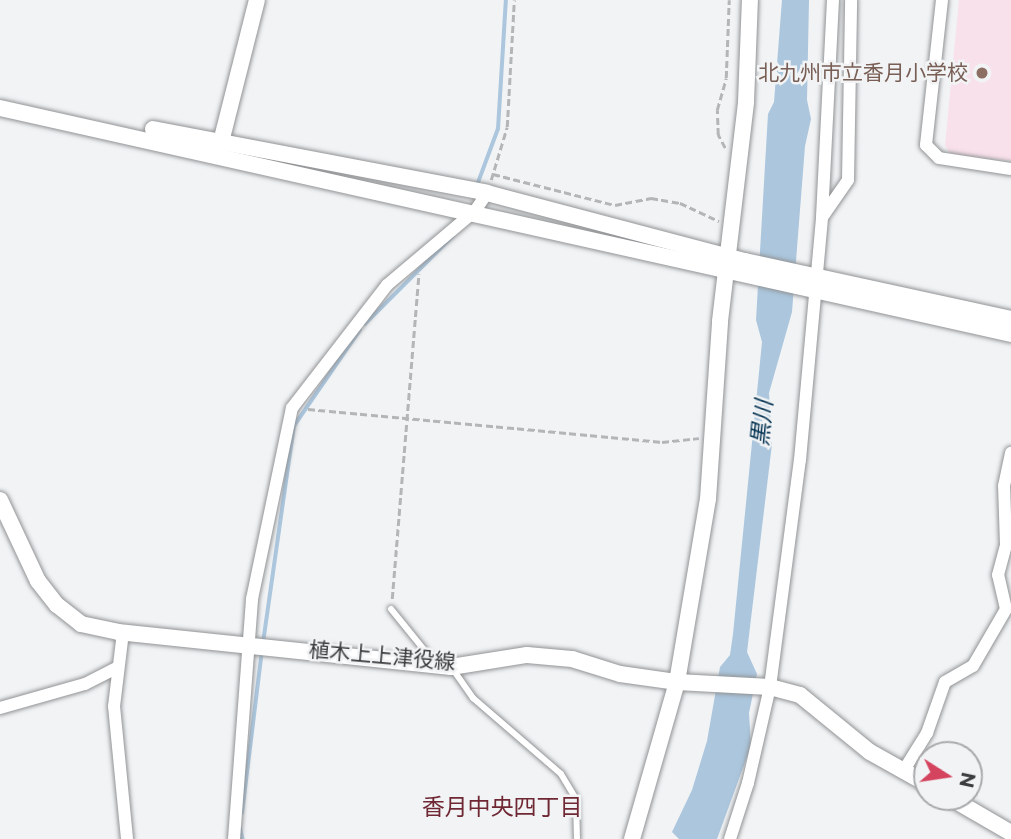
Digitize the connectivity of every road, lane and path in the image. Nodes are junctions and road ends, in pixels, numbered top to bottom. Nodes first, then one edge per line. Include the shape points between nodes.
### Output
1 (257, 0) edge
2 (514, 0) edge
3 (729, 0) edge
4 (750, 0) edge
5 (832, 0) edge
6 (851, 0) edge
7 (942, 0) edge
8 (0, 100) edge
9 (0, 108) edge
10 (221, 142) junction
11 (728, 152) dead end
12 (1011, 169) edge
13 (493, 174) junction
14 (487, 193) junction
15 (475, 211) junction
16 (724, 212) dead end
17 (822, 217) junction
18 (420, 257) junction
19 (728, 263) junction
20 (814, 283) junction
21 (1011, 319) edge
22 (1011, 334) edge
23 (292, 408) junction
24 (407, 416) junction
25 (716, 436) junction
26 (1011, 453) edge
27 (0, 500) edge
28 (391, 610) joint
29 (123, 632) junction
30 (249, 644) junction
31 (444, 666) junction
32 (116, 668) junction
33 (677, 682) junction
34 (765, 687) junction
35 (0, 708) edge
36 (904, 770) junction
37 (913, 775) edge
38 (973, 811) edge
39 (1011, 833) edge
40 (127, 839) edge
41 (234, 839) edge
42 (577, 839) edge
43 (632, 839) edge
44 (732, 839) edge

1 - 10 street
2 - 13 path via 507,127
3 - 11 path via 726,78 717,110 718,135
4 - 19 street via 746,102
5 - 17 street
6 - 17 street via 848,180
7 - 12 street via 926,145 939,158
8 - 10 street
9 - 15 street
10 - 14 street
13 - 14 path
13 - 16 path via 615,205 651,198 680,202 723,224
14 - 15 street
14 - 19 street
15 - 18 street
15 - 19 street
17 - 20 street
18 - 23 street via 387,285
18 - 24 path
19 - 20 street
19 - 25 street
20 - 21 street
20 - 22 street
20 - 34 street via 800,460
23 - 24 path
23 - 30 street via 251,599
24 - 25 path via 662,442
24 - 28 path
25 - 33 street
26 - 36 street via 1004,486 1006,545 998,575 1006,609 973,666 946,682 927,733
27 - 29 street, 植木上上津役線 via 22,553 57,605 81,624
28 - 31 lane
29 - 30 street, 植木上上津役線
29 - 32 street
30 - 31 street, 植木上上津役線
30 - 41 street
31 - 33 street, 植木上上津役線 via 527,655 572,659 620,674
31 - 42 lane via 473,698 561,774 576,799
32 - 35 street via 85,684
32 - 40 street via 117,745
33 - 34 street, 植木上上津役線
33 - 43 street
34 - 36 street, 植木上上津役線 via 800,695 845,734
34 - 44 street
36 - 37 street, 植木上上津役線
38 - 39 street

